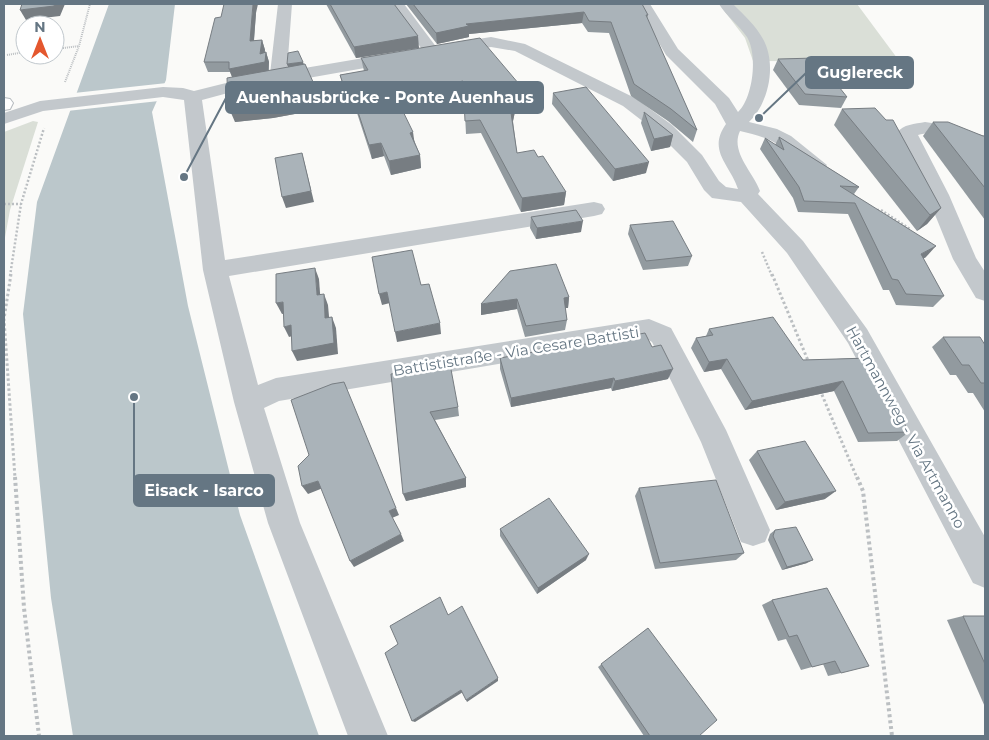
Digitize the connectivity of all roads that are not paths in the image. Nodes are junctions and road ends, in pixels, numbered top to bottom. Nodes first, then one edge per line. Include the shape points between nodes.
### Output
1 (285, 4) edge
2 (397, 4) edge
3 (643, 4) edge
4 (726, 4) edge
5 (432, 52) junction
6 (278, 79) junction
7 (192, 98) junction
8 (4, 99) edge
9 (43, 114) junction
10 (4, 119) edge
11 (735, 124) junction
12 (985, 143) edge
13 (817, 164) edge
14 (746, 194) junction
15 (594, 209) dead end
16 (215, 270) junction
17 (985, 292) edge
18 (248, 402) junction
19 (753, 530) dead end
20 (985, 571) edge
21 (368, 736) edge

1 - 6 street
2 - 5 street
3 - 11 street via 672,52 723,102
4 - 11 street via 757,42 761,64 761,80 752,109
5 - 6 street
5 - 14 street via 491,42 519,47 629,102 665,129 689,153 720,193
6 - 7 street via 238,85
7 - 9 street via 183,93 164,92 60,104
7 - 16 street
8 - 9 street
9 - 10 street
11 - 13 street via 770,133
11 - 14 street via 727,142 729,152 747,183 749,190
12 - 17 street via 933,128 915,128 906,133 938,195 965,259
14 - 20 street, Hartmannweg - Via Artmanno via 795,247 858,336
15 - 16 street
16 - 18 street
18 - 19 street, Battististraße - Via Cesare Battisti via 276,390 649,329 662,335 715,439
18 - 21 street via 284,523

